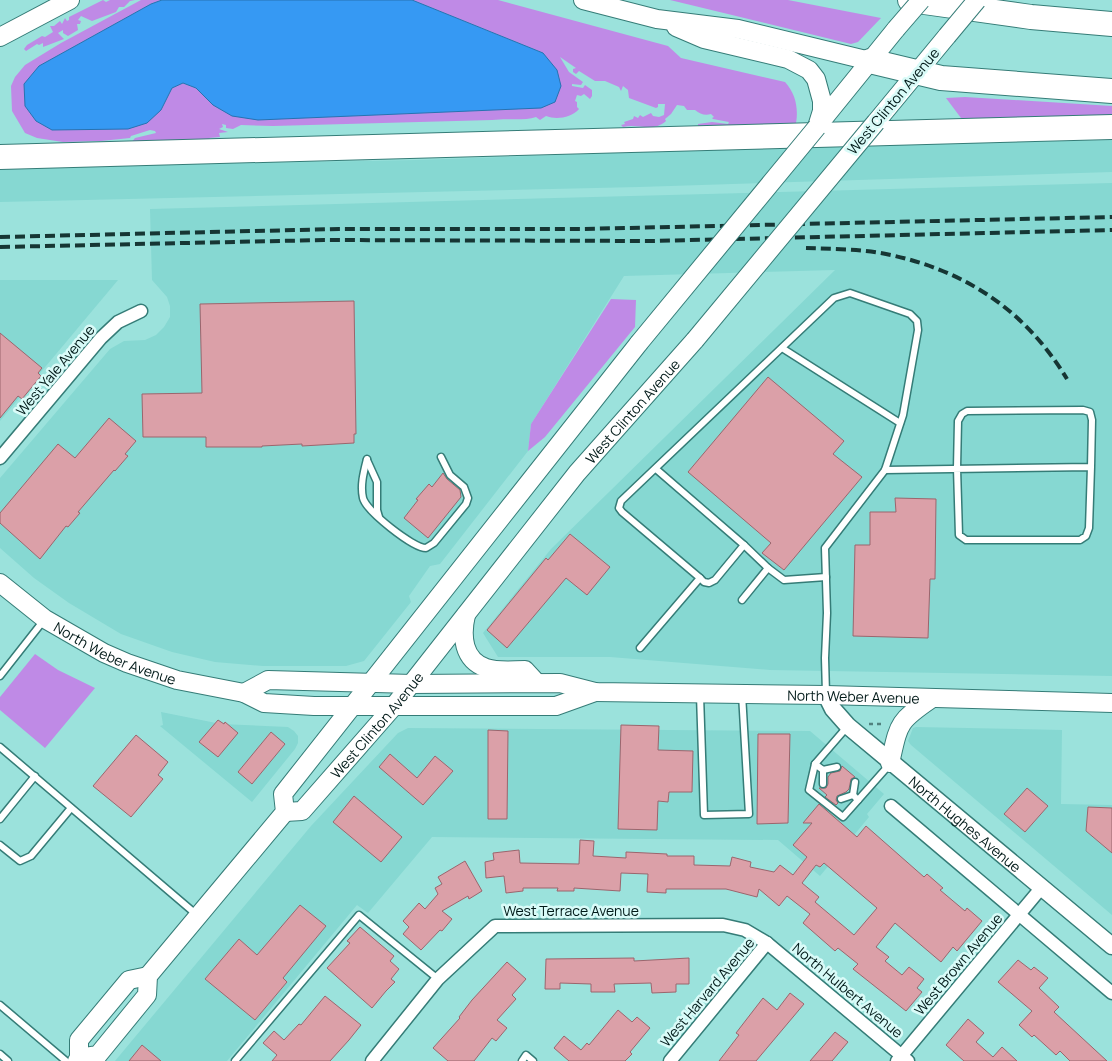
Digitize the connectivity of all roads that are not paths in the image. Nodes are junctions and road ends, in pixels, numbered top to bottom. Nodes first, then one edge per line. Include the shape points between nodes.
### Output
1 (70, 0) edge
2 (583, 0) edge
3 (910, 0) edge
4 (921, 0) edge
5 (977, 0) edge
6 (657, 19) junction
7 (1112, 24) edge
8 (0, 37) edge
9 (870, 61) junction
10 (916, 72) junction
11 (1112, 90) edge
12 (817, 127) junction
13 (1112, 127) edge
14 (0, 157) edge
15 (141, 312) dead end
16 (782, 348) junction
17 (900, 423) junction
18 (441, 457) dead end
19 (0, 458) edge
20 (1091, 467) junction
21 (957, 468) junction
22 (656, 469) junction
23 (885, 470) junction
24 (381, 519) junction
25 (744, 546) junction
26 (768, 568) junction
27 (826, 577) junction
28 (700, 578) junction
29 (0, 583) edge
30 (742, 600) dead end
31 (466, 614) junction
32 (45, 619) junction
33 (640, 648) dead end
34 (0, 676) edge
35 (371, 683) junction
36 (537, 683) junction
37 (412, 684) junction
38 (595, 692) junction
39 (244, 693) junction
40 (700, 694) junction
41 (742, 694) junction
42 (826, 695) junction
43 (930, 699) junction
44 (1112, 703) edge
45 (353, 706) junction
46 (394, 706) junction
47 (848, 726) junction
48 (0, 747) edge
49 (890, 762) junction
50 (815, 764) junction
51 (837, 767) dead end
52 (823, 770) junction
53 (35, 776) junction
54 (830, 776) dead end
55 (855, 782) dead end
56 (823, 784) dead end
57 (853, 795) junction
58 (841, 799) dead end
59 (891, 806) dead end
60 (71, 808) junction
61 (285, 812) junction
62 (0, 819) edge
63 (0, 845) edge
64 (1042, 887) junction
65 (1019, 915) junction
66 (198, 916) junction
67 (768, 943) junction
68 (1112, 946) edge
69 (148, 976) junction
70 (438, 979) junction
71 (1112, 993) edge
72 (0, 1005) edge
73 (0, 1054) edge
74 (903, 1059) edge
75 (74, 1060) edge
76 (8, 1061) edge
77 (236, 1061) edge
78 (372, 1061) edge
79 (522, 1061) edge
80 (533, 1061) edge
81 (670, 1061) edge

1 - 8 main road
2 - 6 main road
3 - 7 highway
4 - 9 main road, West Clinton Avenue, bridge
5 - 10 main road, West Clinton Avenue, bridge
6 - 9 main road via 738,29
6 - 12 main road via 704,39 799,63 816,79 820,92 822,111
9 - 10 highway
9 - 12 main road, West Clinton Avenue
10 - 11 highway via 941,78
10 - 31 main road, West Clinton Avenue, bridge via 695,340 577,473
12 - 35 main road, West Clinton Avenue, bridge via 638,343
13 - 14 highway
15 - 19 street, West Yale Avenue via 118,322 101,338
16 - 17 lane
16 - 17 lane via 842,294 850,293 910,314 917,320 918,330
16 - 22 lane
17 - 23 lane
18 - 24 lane via 450,474 464,487 468,498 434,543 426,548 415,546
20 - 21 lane
20 - 21 lane via 1090,412 986,410 967,411 958,421
20 - 21 lane via 1089,528 1080,540 963,539 959,535
21 - 23 lane
22 - 25 lane
22 - 28 lane via 619,508
23 - 27 lane via 825,548
24 - 24 lane via 367,507 363,497 367,459 377,482 377,510
25 - 26 lane
25 - 28 lane via 715,580 709,583
26 - 27 lane via 784,580
26 - 30 lane
27 - 42 lane
28 - 33 lane
29 - 32 main road, North Weber Avenue
31 - 36 main road via 463,635 469,655 477,663 486,668 525,670
31 - 37 main road, West Clinton Avenue
32 - 34 lane
32 - 39 main road, North Weber Avenue via 71,636 134,666 176,680
35 - 37 main road, North Weber Avenue
35 - 39 main road, North Weber Avenue via 268,680
35 - 45 main road, West Clinton Avenue
36 - 37 main road, North Weber Avenue
36 - 38 main road, North Weber Avenue via 560,683
37 - 46 main road, West Clinton Avenue
38 - 40 main road, North Weber Avenue
38 - 46 main road, North Weber Avenue via 556,706
39 - 45 main road, North Weber Avenue via 264,703
40 - 41 main road, North Weber Avenue
40 - 41 lane via 704,815 749,814
41 - 42 main road, North Weber Avenue
42 - 43 main road, North Weber Avenue
42 - 47 street, North Hughes Avenue
43 - 44 main road, North Weber Avenue
43 - 49 main road via 904,719
45 - 46 main road, North Weber Avenue
45 - 61 main road, West Clinton Avenue via 283,794
46 - 61 main road, West Clinton Avenue via 302,811
47 - 49 street, North Hughes Avenue
47 - 50 lane
48 - 53 lane
49 - 57 lane
49 - 64 street, North Hughes Avenue
50 - 52 lane
50 - 57 lane via 809,790 843,817
51 - 52 lane
52 - 54 lane
52 - 56 lane
53 - 60 lane
53 - 62 lane
55 - 57 lane
57 - 58 lane
59 - 65 street
60 - 63 lane via 32,856 20,861
60 - 66 lane
61 - 66 main road
64 - 65 street, West Brown Avenue
64 - 68 street, North Hughes Avenue
65 - 71 street
65 - 74 street, West Brown Avenue
66 - 69 main road
67 - 70 street, West Terrace Avenue via 745,930 722,925 495,926
67 - 74 street, North Hulbert Avenue
67 - 81 street, West Harvard Avenue
69 - 75 main road via 128,980 79,1040
69 - 75 main road via 147,995 98,1055
70 - 77 lane via 359,915
70 - 78 street, West Terrace Avenue
72 - 75 lane
73 - 76 lane
79 - 80 lane via 526,1055

